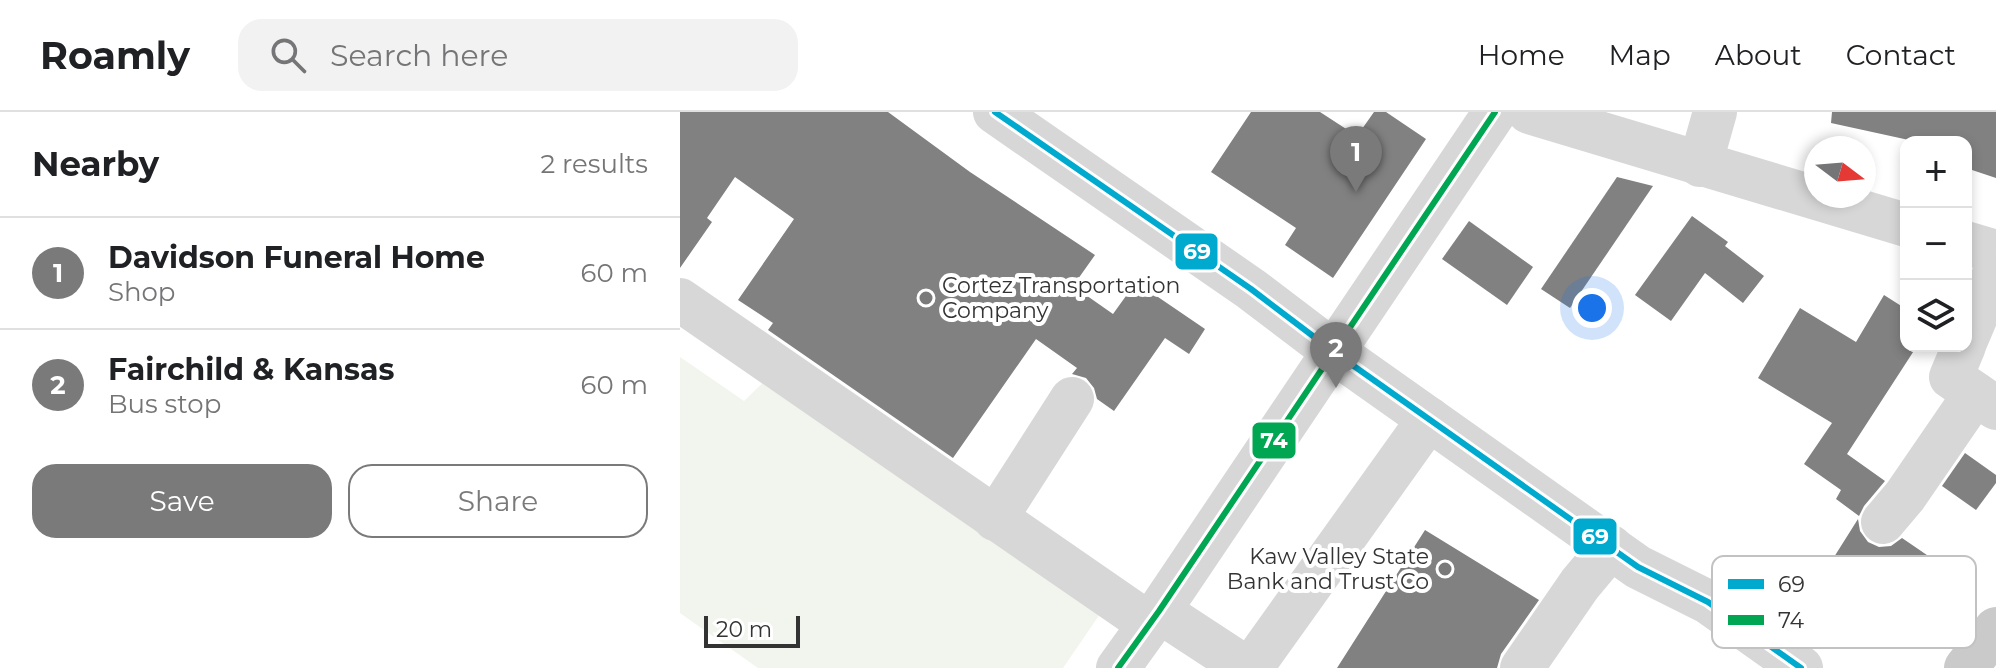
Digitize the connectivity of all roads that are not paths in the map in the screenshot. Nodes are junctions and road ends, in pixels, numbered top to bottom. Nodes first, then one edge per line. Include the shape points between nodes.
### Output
1 (995, 112) edge
2 (1495, 112) edge
3 (1529, 112) edge
4 (1715, 112) edge
5 (1700, 165) junction
6 (1900, 223) edge
7 (1972, 245) edge
8 (1996, 252) edge
9 (1996, 270) edge
10 (680, 300) edge
11 (1972, 326) edge
12 (1334, 352) junction
13 (1961, 352) edge
14 (1072, 399) dead end
15 (1986, 401) edge
16 (1429, 419) junction
17 (995, 519) junction
18 (1883, 522) dead end
19 (1611, 547) junction
20 (1712, 605) edge
21 (1154, 617) junction
22 (1996, 629) edge
23 (1773, 648) edge
24 (1118, 668) edge
25 (1248, 668) edge
26 (1522, 668) edge
27 (1801, 668) edge
28 (1966, 668) edge

1 - 12 street
2 - 12 street
3 - 5 street
4 - 5 street
5 - 6 street
7 - 8 street
9 - 11 street
10 - 17 street
12 - 16 street
12 - 21 street
13 - 15 street via 1951,377
14 - 17 street
15 - 18 street
16 - 19 street
16 - 25 street
17 - 21 street
19 - 20 street
19 - 26 street
21 - 24 street
21 - 25 street
22 - 28 main road
23 - 27 street

